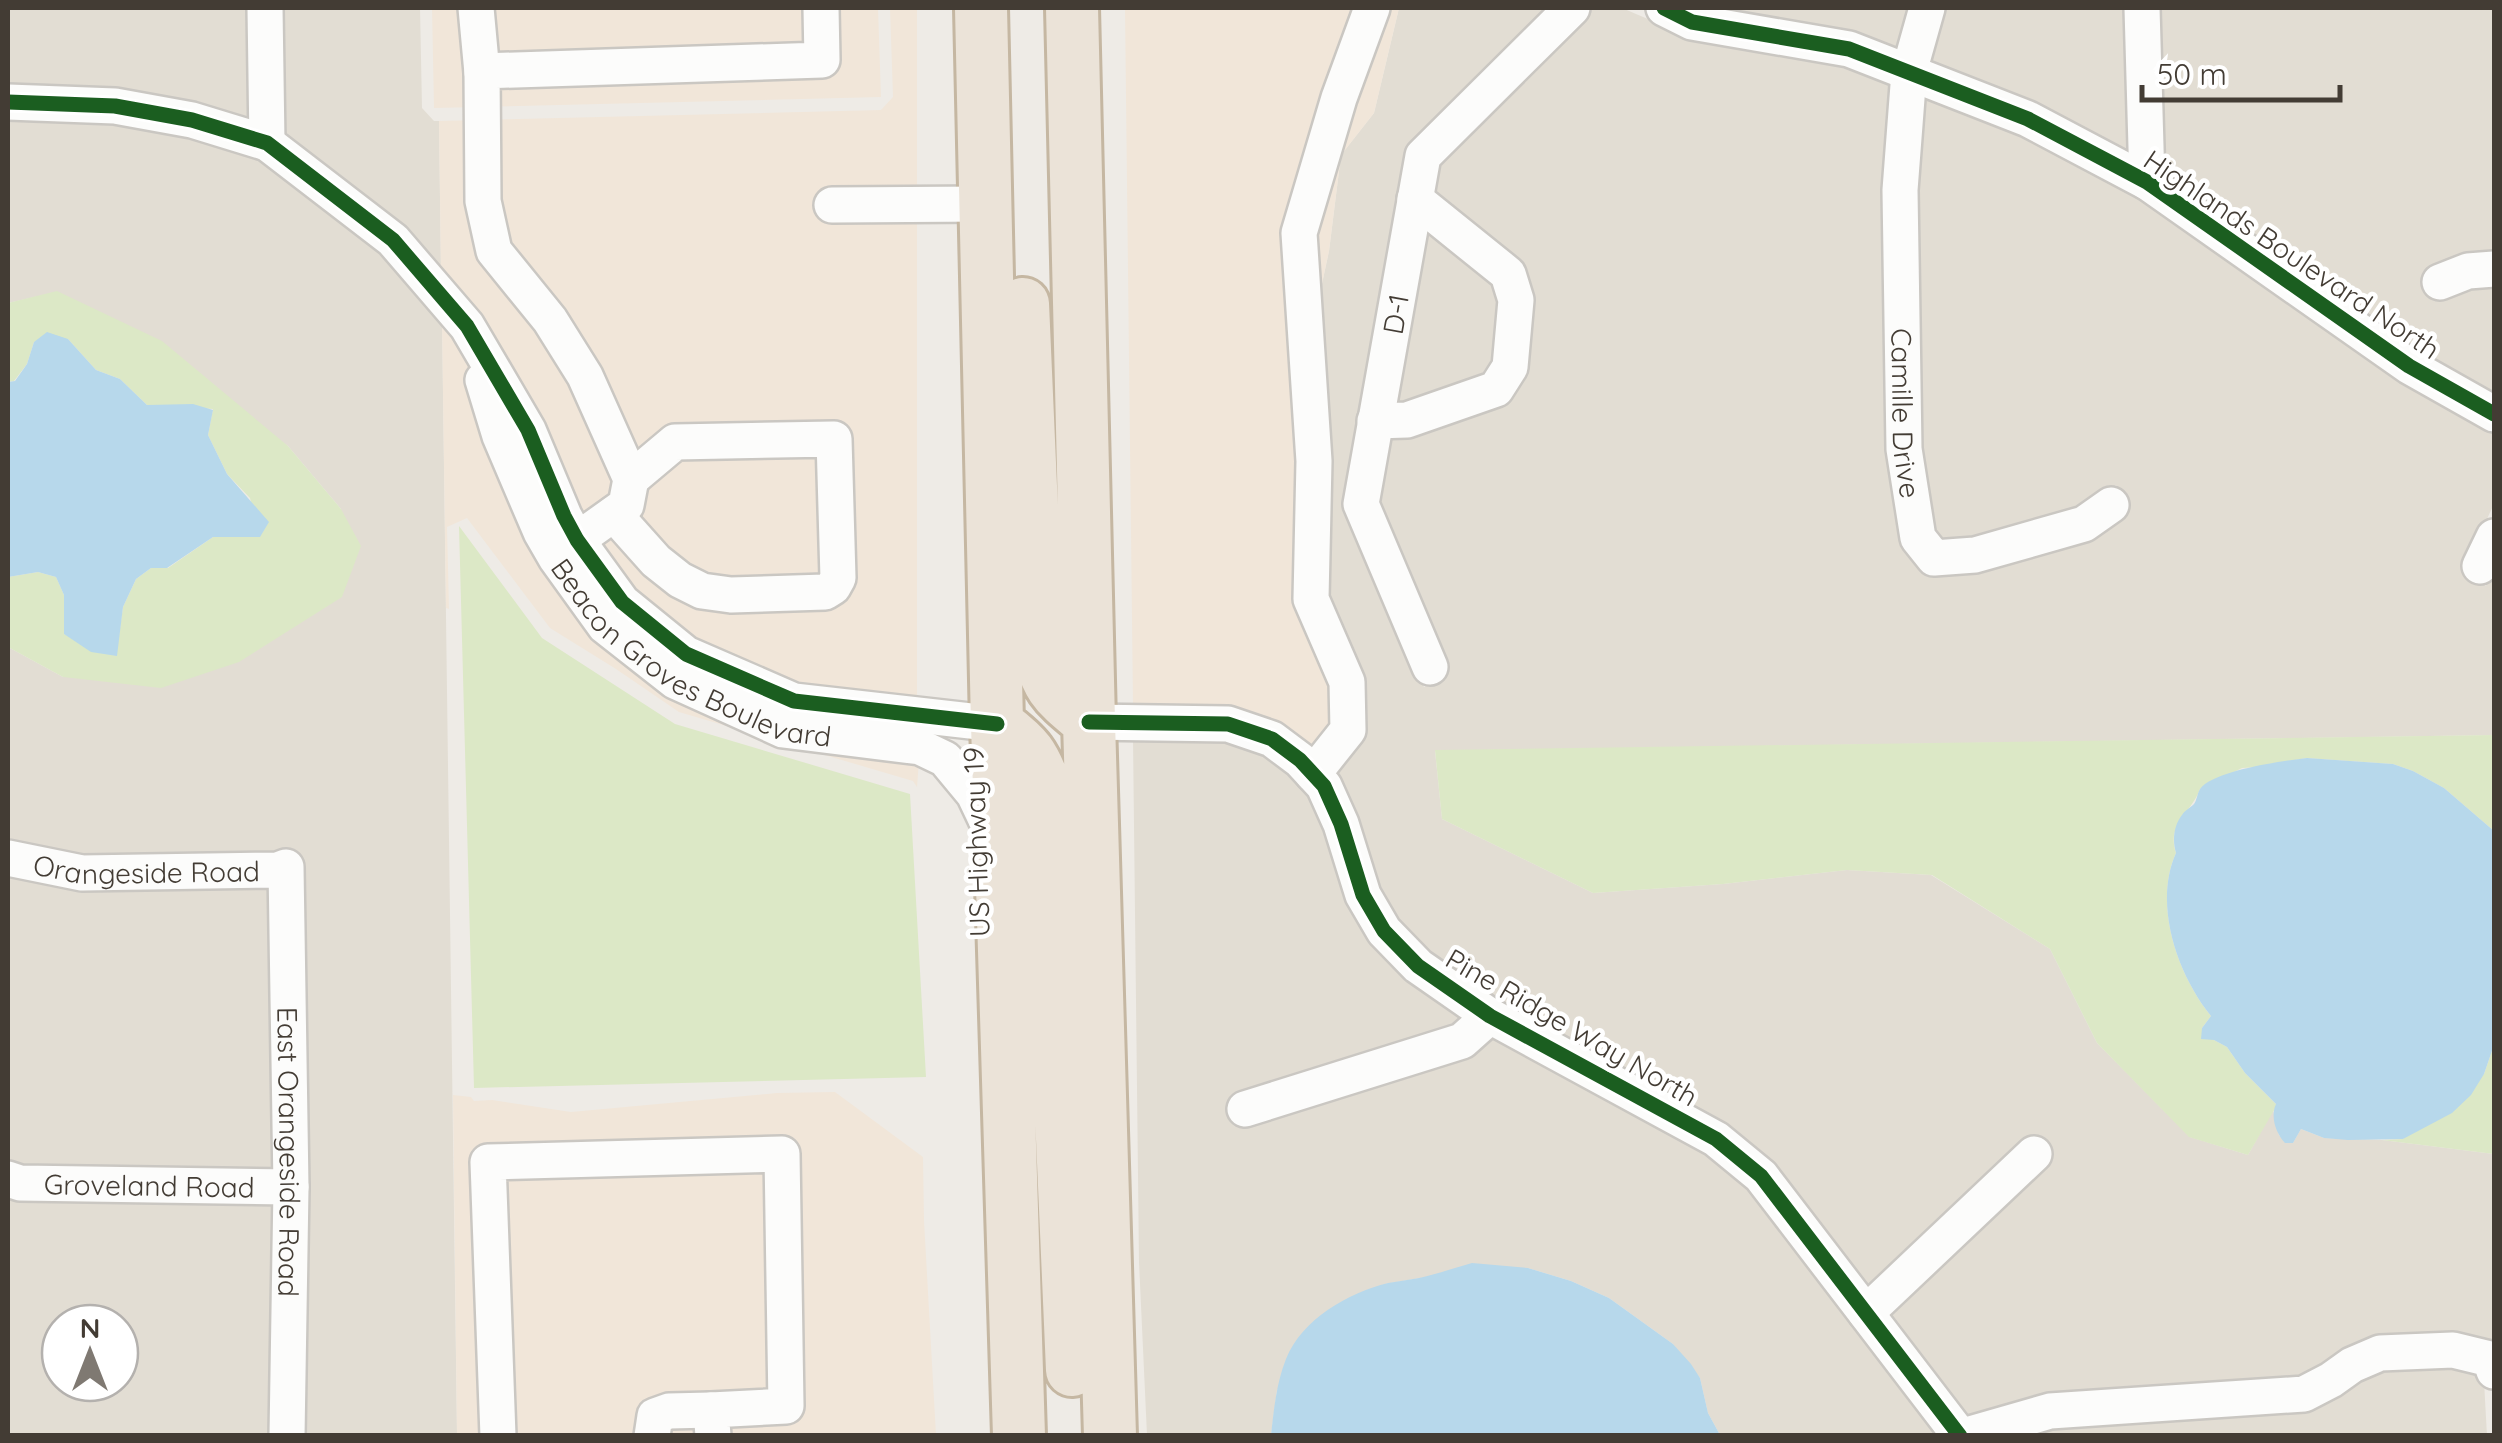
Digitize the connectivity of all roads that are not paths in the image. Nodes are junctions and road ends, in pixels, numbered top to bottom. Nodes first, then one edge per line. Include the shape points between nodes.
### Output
1 (266, 8) edge
2 (476, 8) edge
3 (821, 8) edge
4 (1036, 8) edge
5 (1072, 8) edge
6 (1372, 8) edge
7 (1572, 8) edge
8 (1927, 8) edge
9 (2142, 8) edge
10 (1683, 12) edge
11 (981, 15) edge
12 (1910, 72) junction
13 (482, 73) junction
14 (8, 102) edge
15 (267, 143) junction
16 (2147, 182) junction
17 (1415, 199) junction
18 (984, 204) junction
19 (832, 205) dead end
20 (2494, 269) edge
21 (2440, 282) dead end
22 (467, 326) junction
23 (1080, 380) junction
24 (2494, 414) edge
25 (1376, 421) junction
26 (631, 479) junction
27 (2112, 505) dead end
28 (614, 514) junction
29 (577, 540) junction
30 (1430, 668) dead end
31 (1089, 722) junction
32 (997, 724) junction
33 (1313, 774) junction
34 (8, 858) edge
35 (286, 867) joint
36 (1002, 877) junction
37 (1490, 1016) junction
38 (1244, 1109) dead end
39 (2034, 1154) dead end
40 (8, 1179) edge
41 (291, 1187) junction
42 (1866, 1312) junction
43 (2492, 1365) edge
44 (712, 1423) edge
45 (287, 1436) edge
46 (498, 1436) edge
47 (652, 1436) edge
48 (1019, 1436) edge
49 (1084, 1436) edge
50 (1110, 1436) edge
51 (1961, 1436) edge

1 - 15 street
2 - 13 street
3 - 13 street via 822,60
4 - 23 highway via 1043,224
5 - 23 highway
6 - 33 street via 1298,233 1314,461 1311,599 1346,682 1348,730
7 - 17 street, D-1 via 1422,156
8 - 12 street
9 - 16 street
10 - 12 street, Highlands Boulevard North via 1849,49
11 - 18 highway, US Highway 19
11 - 31 highway via 1020,166 1038,646 1051,686
12 - 16 street, Highlands Boulevard North via 2028,120
12 - 27 street, Camille Drive via 1900,190 1903,409 1918,538 1934,558 1975,554 2084,524
13 - 26 street via 484,201 494,251 585,376
14 - 15 street, Beacon Groves Boulevard via 115,106
15 - 22 street, Beacon Groves Boulevard via 393,240
16 - 24 street, Highlands Boulevard North via 2408,366
17 - 25 street, D-1
17 - 25 street via 1508,274 1516,300 1510,367 1496,390 1407,420
18 - 19 street
18 - 32 highway, US Highway 19
20 - 21 street
22 - 29 street, Beacon Groves Boulevard via 528,430
22 - 36 street, Beacon Groves Boulevard via 500,436 541,532 605,626 675,681 783,730 920,747 945,759 974,794
23 - 31 highway
25 - 30 street, D-1 via 1361,504
26 - 28 street via 626,505
26 - 28 street via 676,442 834,439 834,587 702,591 656,561
28 - 29 street
29 - 32 street, Beacon Groves Boulevard via 622,602 686,654 794,701
31 - 33 street, Pine Ridge Way North via 1228,724 1272,739
31 - 50 highway
32 - 36 highway, US Highway 19
32 - 49 highway via 1036,760 1047,791 1074,1400
33 - 37 street, Pine Ridge Way North via 1324,786 1363,895 1384,931 1418,966
34 - 35 street, Orangeside Road via 82,874
35 - 41 street, East Orangeside Road
36 - 48 highway, US Highway 19
37 - 38 street via 1462,1041
37 - 42 street, Pine Ridge Way North via 1716,1139 1761,1176
39 - 42 street
40 - 41 street, Groveland Road
41 - 45 street, East Orangeside Road
42 - 51 street, Pine Ridge Way North
43 - 51 street, Pine Ridge Way North via 2453,1350 2380,1352 2304,1394 2050,1411
44 - 46 street via 786,1406 782,1154 488,1162
44 - 47 street via 669,1410 656,1416

